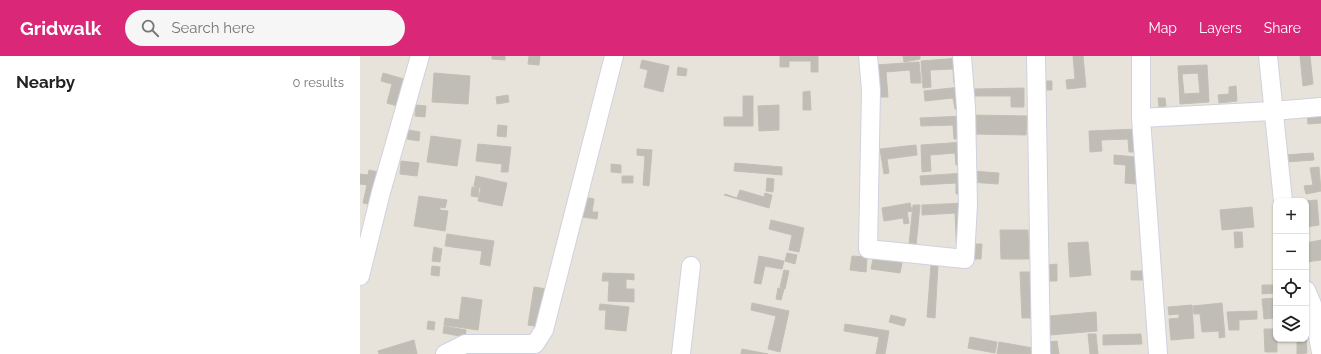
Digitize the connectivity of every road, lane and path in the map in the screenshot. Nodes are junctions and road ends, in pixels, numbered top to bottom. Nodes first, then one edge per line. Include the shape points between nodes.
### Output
1 (420, 56) edge
2 (614, 56) edge
3 (868, 56) edge
4 (962, 56) edge
5 (1036, 56) edge
6 (1141, 56) edge
7 (1268, 56) edge
8 (1321, 108) edge
9 (1274, 111) junction
10 (1141, 118) junction
11 (1283, 198) edge
12 (691, 266) dead end
13 (360, 276) edge
14 (1309, 297) edge
15 (1321, 352) edge
16 (445, 354) edge
17 (681, 354) edge
18 (1041, 354) edge
19 (1158, 354) edge

1 - 13 street
2 - 16 street via 544,330 535,344 465,344
3 - 4 street via 871,90 868,249 966,259 968,204
5 - 18 street
6 - 10 street
7 - 9 street
8 - 9 street
9 - 10 street
9 - 11 street
10 - 19 street
12 - 17 street
14 - 15 street

